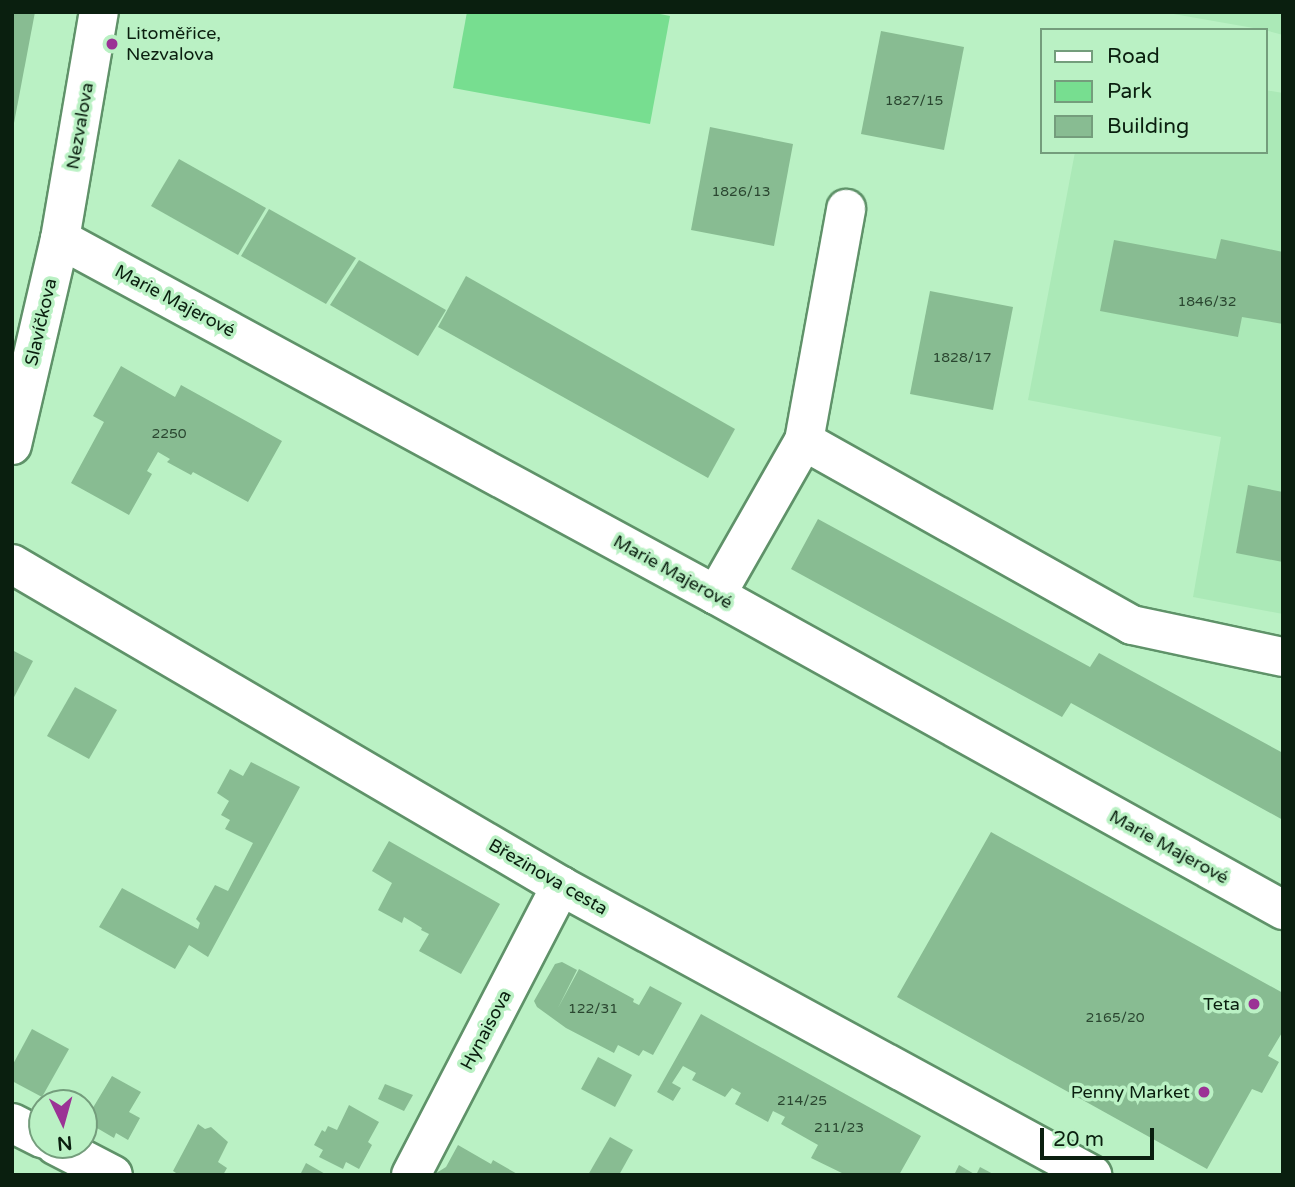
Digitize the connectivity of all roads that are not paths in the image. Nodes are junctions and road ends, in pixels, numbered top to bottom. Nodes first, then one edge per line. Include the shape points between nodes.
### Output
1 (99, 12) edge
2 (846, 209) dead end
3 (60, 239) junction
4 (29, 300) edge
5 (804, 442) junction
6 (12, 445) edge
7 (12, 564) edge
8 (716, 595) junction
9 (1283, 657) edge
10 (561, 886) junction
11 (1283, 911) edge
12 (12, 1123) edge
13 (28, 1131) edge
14 (82, 1159) edge
15 (113, 1175) edge
16 (411, 1175) edge
17 (1092, 1175) edge

1 - 3 street, Nezvalova
2 - 5 street
3 - 4 street, Slavíčkova
3 - 8 street, Marie Majerové
4 - 6 street, Slavíčkova
5 - 8 street
5 - 9 street via 1132,625
7 - 10 street, Březinova cesta
8 - 11 street, Marie Majerové
10 - 16 street, Hynaisova
10 - 17 street, Březinova cesta
12 - 13 street
14 - 15 street

